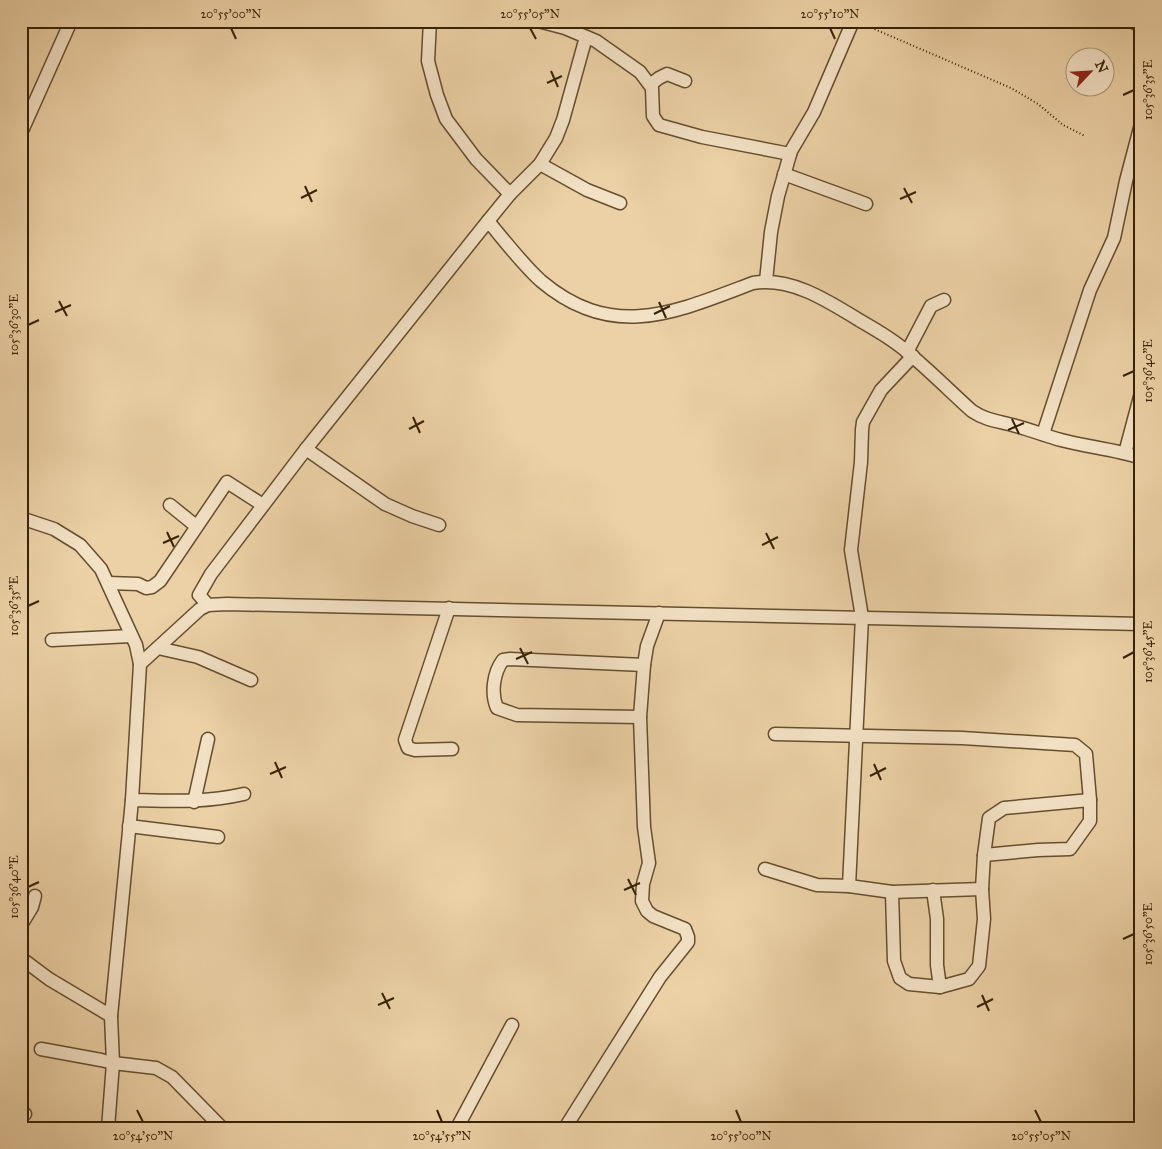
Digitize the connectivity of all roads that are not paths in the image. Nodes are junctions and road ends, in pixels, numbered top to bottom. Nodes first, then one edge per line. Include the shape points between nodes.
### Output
1 (71, 21) edge
2 (430, 21) edge
3 (538, 21) edge
4 (1131, 21) edge
5 (859, 23) edge
6 (1141, 26) edge
7 (586, 37) junction
8 (685, 81) dead end
9 (651, 84) junction
10 (1141, 124) edge
11 (21, 133) edge
12 (790, 154) junction
13 (540, 164) junction
14 (784, 174) junction
15 (510, 194) junction
16 (620, 203) dead end
17 (866, 204) dead end
18 (488, 221) junction
19 (766, 281) junction
20 (944, 300) dead end
21 (910, 354) junction
22 (1141, 393) edge
23 (1043, 434) junction
24 (306, 449) junction
25 (1125, 453) junction
26 (1141, 458) edge
27 (170, 505) dead end
28 (263, 505) junction
29 (21, 518) edge
30 (440, 525) dead end
31 (196, 526) junction
32 (108, 583) junction
33 (208, 605) junction
34 (449, 608) junction
35 (659, 613) junction
36 (862, 617) junction
37 (1141, 624) edge
38 (131, 636) junction
39 (52, 640) dead end
40 (158, 648) junction
41 (140, 664) junction
42 (644, 664) junction
43 (252, 680) dead end
44 (640, 717) junction
45 (775, 734) dead end
46 (857, 736) junction
47 (208, 739) dead end
48 (452, 749) dead end
49 (244, 794) dead end
50 (132, 800) junction
51 (1090, 800) junction
52 (194, 802) junction
53 (129, 826) junction
54 (218, 837) dead end
55 (984, 855) junction
56 (764, 869) dead end
57 (849, 886) junction
58 (932, 890) junction
59 (982, 890) junction
60 (892, 892) junction
61 (35, 896) dead end
62 (21, 925) edge
63 (21, 958) edge
64 (940, 987) junction
65 (111, 1016) junction
66 (512, 1025) dead end
67 (41, 1049) dead end
68 (113, 1063) junction
69 (108, 1128) edge
70 (222, 1128) edge
71 (457, 1128) edge
72 (565, 1128) edge

1 - 11 street
2 - 15 street via 428,61 446,119 476,159
3 - 7 street
4 - 6 street
5 - 12 street
7 - 9 street via 640,72
7 - 13 street via 563,120
8 - 9 street via 668,74
9 - 12 street via 653,116 660,125 702,137
10 - 23 street via 1114,238 1090,290
12 - 14 street
13 - 15 street
13 - 16 street via 587,190
14 - 17 street
14 - 19 street via 771,232
15 - 18 street
18 - 19 street via 540,279 558,294 574,304 616,316 637,317 676,311
18 - 24 street
19 - 21 street via 800,289 829,301
20 - 21 street via 931,306
21 - 23 street via 983,418
21 - 36 street via 881,390 863,422 851,550
22 - 25 street
23 - 25 street
24 - 28 street
24 - 30 street via 385,504
25 - 26 street
27 - 31 street
28 - 31 street via 227,482
28 - 33 street via 203,586 200,595
29 - 32 street via 54,529 80,545 102,569
31 - 32 street via 160,581 152,587
32 - 38 street
33 - 34 street
33 - 40 street
34 - 35 street
34 - 48 street via 405,740 408,748 415,750
35 - 36 street
35 - 42 street
36 - 37 street
36 - 46 street
38 - 39 street
38 - 41 street
40 - 41 street
40 - 43 street via 198,657
41 - 50 street
42 - 44 street
42 - 44 street via 503,660 496,673 494,694 497,708 516,715
44 - 72 street via 644,827 649,863 642,901 653,916 685,929 688,942 660,977
45 - 46 street
46 - 51 street via 1075,744 1086,754
46 - 57 street
47 - 52 street
49 - 52 street
50 - 52 street
50 - 53 street
51 - 55 street via 1090,821 1070,849
51 - 55 street via 1004,808 989,818
53 - 54 street
53 - 65 street
55 - 59 street
56 - 57 street via 817,885
57 - 60 street
58 - 59 street
58 - 60 street
58 - 64 street via 937,919
59 - 64 street via 984,919 979,966 969,979
60 - 64 street via 894,961 900,978 909,984
61 - 62 street
63 - 65 street
65 - 68 street
66 - 71 street
67 - 68 street
68 - 69 street
68 - 70 street via 156,1068 172,1077

